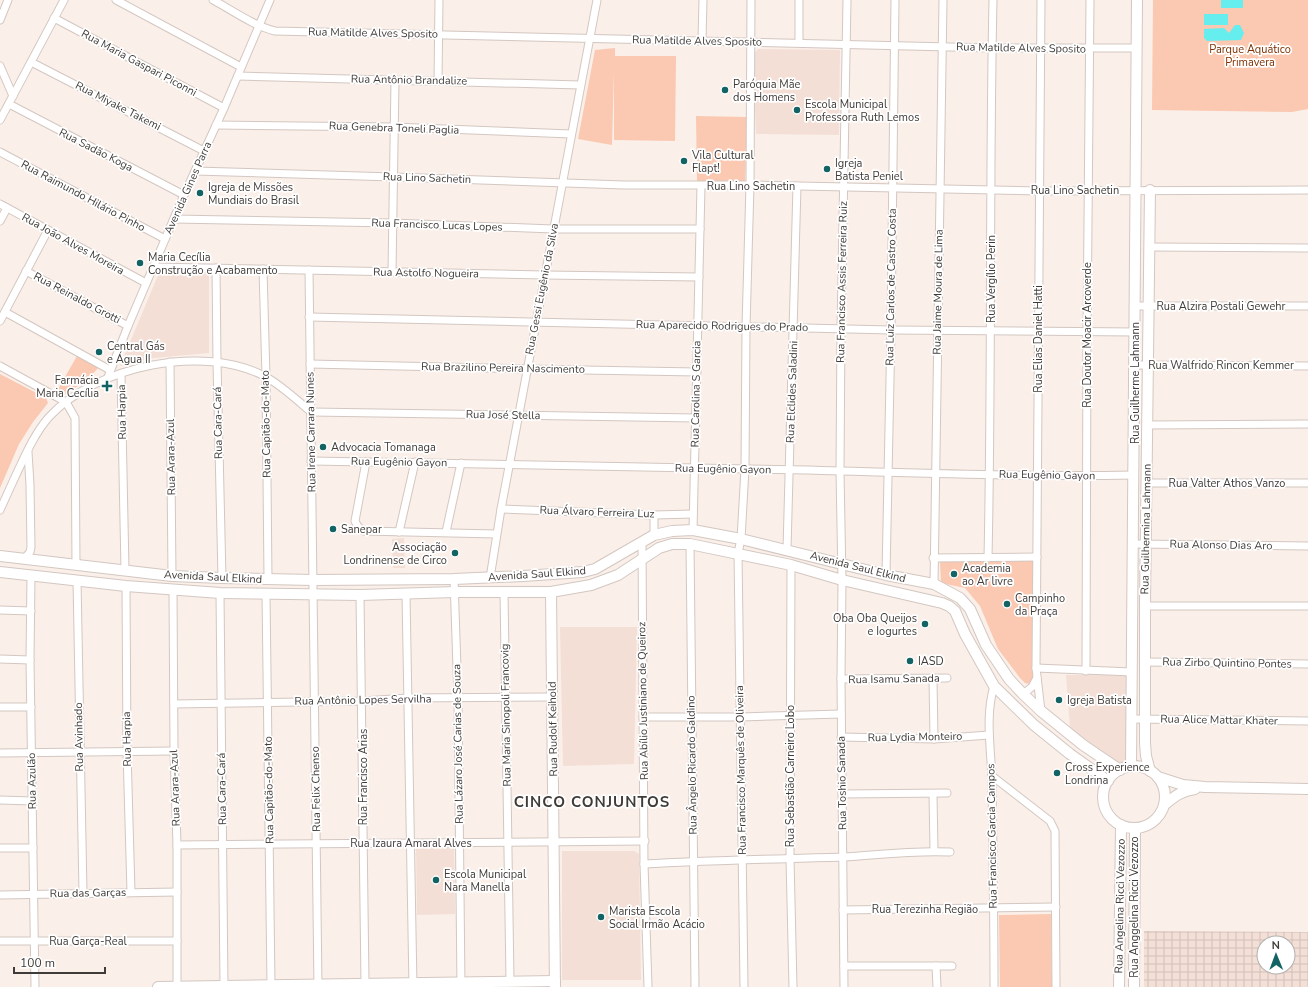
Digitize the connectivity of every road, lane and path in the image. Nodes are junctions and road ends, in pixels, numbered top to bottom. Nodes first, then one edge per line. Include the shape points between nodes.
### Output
1 (8, 0) edge
2 (64, 0) edge
3 (116, 0) edge
4 (213, 0) edge
5 (270, 0) edge
6 (439, 0) edge
7 (597, 0) edge
8 (703, 0) edge
9 (751, 0) edge
10 (799, 0) edge
11 (847, 0) edge
12 (895, 0) edge
13 (943, 0) edge
14 (993, 0) edge
15 (1041, 0) edge
16 (1090, 0) edge
17 (1138, 0) edge
18 (54, 18) junction
19 (0, 20) edge
20 (259, 25) junction
21 (438, 34) junction
22 (589, 38) junction
23 (702, 40) junction
24 (751, 42) junction
25 (798, 43) junction
26 (846, 44) junction
27 (895, 45) junction
28 (942, 47) junction
29 (992, 48) junction
30 (1041, 48) junction
31 (1137, 48) junction
32 (1090, 49) junction
33 (31, 62) junction
34 (0, 66) edge
35 (241, 67) junction
36 (238, 76) junction
37 (394, 80) junction
38 (438, 81) junction
39 (580, 85) junction
40 (13, 96) junction
41 (9, 104) junction
42 (224, 108) junction
43 (0, 120) edge
44 (216, 125) junction
45 (394, 128) junction
46 (571, 134) junction
47 (204, 151) junction
48 (0, 152) edge
49 (195, 171) junction
50 (393, 177) junction
51 (563, 182) junction
52 (750, 185) junction
53 (701, 186) junction
54 (797, 186) junction
55 (844, 187) junction
56 (892, 188) junction
57 (939, 189) junction
58 (990, 190) junction
59 (1088, 190) junction
60 (1135, 190) junction
61 (1150, 190) junction
62 (1308, 190) edge
63 (1039, 191) junction
64 (184, 195) junction
65 (0, 204) edge
66 (7, 208) junction
67 (174, 219) junction
68 (0, 221) edge
69 (392, 223) junction
70 (553, 229) junction
71 (700, 229) junction
72 (48, 230) junction
73 (165, 239) junction
74 (1150, 248) junction
75 (1308, 248) edge
76 (153, 267) junction
77 (216, 268) junction
78 (263, 269) junction
79 (309, 270) junction
80 (26, 271) junction
81 (392, 272) junction
82 (544, 275) junction
83 (699, 277) junction
84 (146, 283) junction
85 (1135, 306) junction
86 (1149, 306) junction
87 (1308, 306) edge
88 (5, 312) junction
89 (309, 317) junction
90 (0, 321) edge
91 (536, 323) junction
92 (128, 326) junction
93 (698, 326) junction
94 (746, 327) junction
95 (794, 327) junction
96 (841, 329) junction
97 (891, 330) junction
98 (937, 331) junction
99 (991, 331) junction
100 (1038, 332) junction
101 (1086, 332) junction
102 (1135, 332) junction
103 (170, 362) junction
104 (217, 362) junction
105 (310, 364) junction
106 (1135, 365) junction
107 (1148, 365) junction
108 (0, 366) edge
109 (1308, 366) edge
110 (527, 370) junction
111 (697, 372) junction
112 (109, 374) junction
113 (122, 374) junction
114 (266, 377) junction
115 (66, 402) junction
116 (311, 412) junction
117 (519, 415) junction
118 (696, 418) junction
119 (1308, 424) edge
120 (1147, 425) junction
121 (28, 450) junction
122 (312, 461) junction
123 (366, 462) junction
124 (415, 462) junction
125 (462, 463) junction
126 (510, 464) junction
127 (695, 469) junction
128 (745, 470) junction
129 (789, 470) junction
130 (840, 471) junction
131 (887, 472) junction
132 (934, 474) junction
133 (990, 474) junction
134 (1037, 475) junction
135 (1134, 475) junction
136 (1087, 476) junction
137 (14, 480) junction
138 (1147, 483) junction
139 (1308, 483) edge
140 (30, 485) junction
141 (501, 509) junction
142 (0, 510) edge
143 (654, 514) junction
144 (693, 514) junction
145 (693, 530) junction
146 (399, 532) junction
147 (446, 532) junction
148 (496, 534) junction
149 (654, 535) junction
150 (741, 539) junction
151 (642, 542) junction
152 (690, 544) junction
153 (1134, 544) junction
154 (1145, 544) junction
155 (1308, 546) edge
156 (787, 549) junction
157 (738, 553) junction
158 (0, 556) edge
159 (1037, 557) junction
160 (642, 558) junction
161 (933, 558) junction
162 (988, 558) junction
163 (24, 559) junction
164 (76, 564) junction
165 (841, 564) junction
166 (791, 565) junction
167 (125, 570) junction
168 (0, 572) edge
169 (31, 575) junction
170 (886, 575) junction
171 (172, 576) junction
172 (222, 578) junction
173 (490, 578) junction
174 (268, 579) junction
175 (454, 579) junction
176 (77, 580) junction
177 (313, 580) junction
178 (842, 580) junction
179 (934, 584) junction
180 (126, 586) junction
181 (173, 590) junction
182 (455, 592) junction
183 (504, 592) junction
184 (551, 592) junction
185 (220, 593) junction
186 (266, 594) junction
187 (313, 594) junction
188 (360, 594) junction
189 (406, 594) junction
190 (1145, 606) junction
191 (1308, 606) edge
192 (0, 610) edge
193 (31, 611) junction
194 (976, 623) junction
195 (963, 630) junction
196 (0, 659) edge
197 (30, 660) junction
198 (1145, 662) junction
199 (1308, 664) edge
200 (1036, 668) junction
201 (1086, 671) junction
202 (1132, 672) junction
203 (947, 678) dead end
204 (1037, 678) junction
205 (841, 679) junction
206 (933, 679) junction
207 (994, 686) junction
208 (1023, 694) junction
209 (552, 697) junction
210 (408, 698) junction
211 (458, 698) junction
212 (506, 698) junction
213 (315, 701) junction
214 (363, 701) junction
215 (268, 702) junction
216 (174, 704) junction
217 (221, 704) junction
218 (0, 706) edge
219 (31, 707) junction
220 (1041, 711) junction
221 (841, 714) junction
222 (790, 716) junction
223 (741, 717) junction
224 (643, 718) junction
225 (692, 718) junction
226 (1131, 719) junction
227 (1146, 719) junction
228 (1308, 721) edge
229 (989, 735) junction
230 (841, 737) junction
231 (934, 739) junction
232 (127, 751) junction
233 (174, 751) junction
234 (80, 752) junction
235 (0, 753) edge
236 (32, 753) junction
237 (1131, 767) junction
238 (1120, 770) junction
239 (1154, 774) junction
240 (992, 776) junction
241 (1108, 781) junction
242 (1205, 787) junction
243 (1308, 789) edge
244 (947, 793) dead end
245 (842, 794) junction
246 (933, 794) junction
247 (0, 800) edge
248 (32, 800) junction
249 (1164, 805) junction
250 (1121, 825) junction
251 (1135, 828) junction
252 (554, 841) junction
253 (645, 841) junction
254 (508, 842) junction
255 (223, 843) junction
256 (270, 843) junction
257 (316, 843) junction
258 (364, 843) junction
259 (410, 843) junction
260 (459, 843) junction
261 (177, 845) junction
262 (0, 848) edge
263 (33, 848) junction
264 (934, 851) junction
265 (950, 852) dead end
266 (843, 857) junction
267 (790, 858) junction
268 (742, 859) junction
269 (693, 862) junction
270 (644, 864) junction
271 (131, 892) junction
272 (177, 892) junction
273 (83, 893) junction
274 (34, 894) junction
275 (0, 895) edge
276 (1056, 907) junction
277 (994, 909) junction
278 (843, 910) junction
279 (0, 941) edge
280 (34, 941) junction
281 (177, 941) junction
282 (844, 966) junction
283 (936, 966) junction
284 (952, 966) dead end
285 (510, 981) junction
286 (366, 983) junction
287 (461, 984) edge
288 (554, 984) edge
289 (271, 985) junction
290 (413, 985) edge
291 (177, 986) edge
292 (224, 986) junction
293 (318, 986) edge
294 (35, 987) edge
295 (158, 987) edge
296 (648, 987) edge
297 (695, 987) edge
298 (744, 987) edge
299 (793, 987) edge
300 (844, 987) edge
301 (937, 987) edge
302 (994, 987) edge
303 (1056, 987) edge
304 (1119, 987) edge
305 (1134, 987) edge

1 - 19 street
2 - 18 street
3 - 35 street
4 - 20 street, Rua Matilde Alves Sposito
5 - 20 street, Avenida Gines Parra
6 - 21 street
7 - 22 street, Rua Gessi Eugênio da Silva
8 - 23 street
9 - 24 street, Rua Francisco Marquês de Oliveira
10 - 25 street
11 - 26 street, Rua Francisco Assis Ferreira Ruiz
12 - 27 street, Rua Luiz Carlos de Castro Costa
13 - 28 street, Rua Jaime Moura de Lima
14 - 29 street, Rua Vergílio Perin
15 - 30 street, Rua Elias Daniel Hatti
16 - 32 street, Rua Doutor Moacir Arcoverde
17 - 31 main road, Rua Guilherme Lahmann
18 - 33 street
18 - 42 street, Rua Maria Gaspari Piconni
20 - 21 street, Rua Matilde Alves Sposito via 275,31
20 - 35 street, Avenida Gines Parra
21 - 22 street, Rua Matilde Alves Sposito
21 - 38 street
22 - 23 street, Rua Matilde Alves Sposito
22 - 39 street, Rua Gessi Eugênio da Silva
23 - 24 street, Rua Matilde Alves Sposito
24 - 25 street, Rua Matilde Alves Sposito
24 - 52 street, Rua Francisco Marquês de Oliveira
25 - 26 street, Rua Matilde Alves Sposito
26 - 27 street, Rua Matilde Alves Sposito
26 - 55 street, Rua Francisco Assis Ferreira Ruiz
27 - 28 street, Rua Matilde Alves Sposito
27 - 56 street, Rua Luiz Carlos de Castro Costa
28 - 29 street, Rua Matilde Alves Sposito
28 - 57 street, Rua Jaime Moura de Lima
29 - 30 street, Rua Matilde Alves Sposito
29 - 58 street, Rua Vergílio Perin
30 - 32 street, Rua Matilde Alves Sposito
30 - 63 street, Rua Elias Daniel Hatti
31 - 32 street, Rua Matilde Alves Sposito
31 - 60 main road, Rua Guilherme Lahmann
32 - 59 street, Rua Doutor Moacir Arcoverde
33 - 40 street
33 - 47 street, Rua Miyake Takemi
34 - 40 street
35 - 36 street, Avenida Gines Parra
36 - 37 street, Rua Antônio Brandalize
36 - 42 street, Avenida Gines Parra
37 - 38 street, Rua Antônio Brandalize
37 - 45 street
38 - 39 street, Rua Antônio Brandalize
39 - 46 street, Rua Gessi Eugênio da Silva
40 - 41 street
41 - 43 street
41 - 64 street, Rua Sadão Koga
42 - 44 street, Avenida Gines Parra
44 - 45 street, Rua Genebra Toneli Paglia
44 - 47 street, Avenida Gines Parra
45 - 46 street, Rua Genebra Toneli Paglia
45 - 50 street
46 - 51 street, Rua Gessi Eugênio da Silva
47 - 49 street, Avenida Gines Parra
48 - 73 street, Rua Raimundo Hilário Pinho
49 - 50 street, Rua Lino Sachetin
49 - 64 street, Avenida Gines Parra
50 - 51 street, Rua Lino Sachetin
50 - 69 street
51 - 53 street, Rua Lino Sachetin
51 - 70 street, Rua Gessi Eugênio da Silva
52 - 53 street, Rua Lino Sachetin
52 - 54 street, Rua Lino Sachetin
52 - 94 street, Rua Francisco Marquês de Oliveira
53 - 71 street, Rua Carolina S Garcia
54 - 55 street, Rua Lino Sachetin
54 - 95 street, Rua Elclides Saladini
55 - 56 street, Rua Lino Sachetin
55 - 96 street, Rua Francisco Assis Ferreira Ruiz
56 - 57 street, Rua Lino Sachetin
56 - 97 street, Rua Luiz Carlos de Castro Costa
57 - 58 street, Rua Lino Sachetin
57 - 98 street, Rua Jaime Moura de Lima
58 - 63 street, Rua Lino Sachetin
58 - 99 street, Rua Vergílio Perin
59 - 60 street, Rua Lino Sachetin
59 - 63 street, Rua Lino Sachetin
59 - 101 street, Rua Doutor Moacir Arcoverde
60 - 61 street, Rua Lino Sachetin
60 - 85 main road, Rua Guilherme Lahmann
61 - 62 street, Rua Lino Sachetin
61 - 74 main road, Rua Guilhermina Lahmann
63 - 100 street, Rua Elias Daniel Hatti
64 - 67 street, Avenida Gines Parra
65 - 66 street, Rua João Alves Moreira
66 - 68 street
66 - 72 street, Rua João Alves Moreira
67 - 69 street, Rua Francisco Lucas Lopes
67 - 73 street, Avenida Gines Parra
69 - 70 street, Rua Francisco Lucas Lopes
69 - 81 street
70 - 71 street, Rua Francisco Lucas Lopes
70 - 82 street, Rua Gessi Eugênio da Silva
71 - 83 street, Rua Carolina S Garcia
72 - 80 street
72 - 84 street, Rua João Alves Moreira
73 - 76 street, Avenida Gines Parra
74 - 75 street
74 - 86 main road, Rua Guilhermina Lahmann
76 - 77 street, Rua Astolfo Nogueira
76 - 84 street, Avenida Gines Parra
77 - 78 street, Rua Astolfo Nogueira
77 - 104 street, Rua Cara-Cará
78 - 79 street, Rua Astolfo Nogueira
78 - 114 street, Rua Capitão-do-Mato
79 - 81 street, Rua Astolfo Nogueira
79 - 89 street, Rua Irene Carrara Nunes
80 - 88 street
80 - 92 street, Rua Reinaldo Grotti
81 - 82 street, Rua Astolfo Nogueira
82 - 83 street, Rua Astolfo Nogueira
82 - 91 street, Rua Gessi Eugênio da Silva
83 - 93 street, Rua Carolina S Garcia
84 - 92 street, Avenida Gines Parra
85 - 86 street, Rua Alzira Postali Gewehr
85 - 102 main road, Rua Guilherme Lahmann
86 - 87 street, Rua Alzira Postali Gewehr
86 - 107 main road, Rua Guilhermina Lahmann
88 - 90 street
88 - 112 street
89 - 91 street, Rua Aparecido Rodrigues do Prado
89 - 105 street, Rua Irene Carrara Nunes
91 - 93 street, Rua Aparecido Rodrigues do Prado
91 - 110 street, Rua Gessi Eugênio da Silva
92 - 112 street, Avenida Gines Parra
93 - 94 street, Rua Aparecido Rodrigues do Prado
93 - 111 street, Rua Carolina S Garcia
94 - 95 street, Rua Aparecido Rodrigues do Prado
94 - 128 street, Rua Francisco Marquês de Oliveira
95 - 96 street, Rua Aparecido Rodrigues do Prado
95 - 129 street, Rua Elclides Saladini
96 - 97 street, Rua Aparecido Rodrigues do Prado
96 - 130 street, Rua Francisco Assis Ferreira Ruiz
97 - 98 street, Rua Aparecido Rodrigues do Prado
97 - 131 street, Rua Luiz Carlos de Castro Costa
98 - 99 street, Rua Aparecido Rodrigues do Prado
98 - 132 street, Rua Jaime Moura de Lima
99 - 100 street, Rua Aparecido Rodrigues do Prado
99 - 133 street, Rua Vergílio Perin
100 - 101 street, Rua Aparecido Rodrigues do Prado
100 - 134 street, Rua Elias Daniel Hatti
101 - 102 street, Rua Aparecido Rodrigues do Prado
101 - 136 street, Rua Doutor Moacir Arcoverde
102 - 106 main road, Rua Guilherme Lahmann
103 - 104 street
103 - 113 street
103 - 171 street, Rua Arara-Azul
104 - 114 street via 243,367
104 - 172 street, Rua Cara-Cará
105 - 110 street, Rua Brazilino Pereira Nascimento
105 - 116 street, Rua Irene Carrara Nunes
106 - 107 street, Rua Walfrido Rincon Kemmer
106 - 135 main road, Rua Guilherme Lahmann
107 - 109 street, Rua Walfrido Rincon Kemmer
107 - 120 main road, Rua Guilhermina Lahmann
108 - 115 street
110 - 111 street, Rua Brazilino Pereira Nascimento
110 - 117 street, Rua Gessi Eugênio da Silva
111 - 118 street, Rua Carolina S Garcia
112 - 113 street
112 - 115 street
113 - 167 street, Rua Harpia
114 - 116 street
114 - 174 street, Rua Capitão-do-Mato
115 - 121 street via 41,427
115 - 164 street via 75,418
116 - 117 street, Rua José Stella
116 - 122 street, Rua Irene Carrara Nunes
117 - 118 street, Rua José Stella
117 - 126 street, Rua Gessi Eugênio da Silva
118 - 127 street, Rua Carolina S Garcia
119 - 120 street
120 - 138 main road, Rua Guilhermina Lahmann
121 - 137 street
121 - 140 street
122 - 123 street, Rua Eugênio Gayon
122 - 177 street, Rua Irene Carrara Nunes
123 - 124 street, Rua Eugênio Gayon
123 - 146 street via 356,525 364,531
124 - 125 street, Rua Eugênio Gayon
124 - 146 street
125 - 126 street, Rua Eugênio Gayon
125 - 147 street
126 - 127 street, Rua Eugênio Gayon
126 - 141 street, Rua Gessi Eugênio da Silva
127 - 128 street, Rua Eugênio Gayon
127 - 144 street, Rua Carolina S Garcia
128 - 129 street, Rua Eugênio Gayon
128 - 150 street, Rua Francisco Marquês de Oliveira
129 - 130 street, Rua Eugênio Gayon
129 - 156 street, Rua Elclides Saladini
130 - 131 street, Rua Eugênio Gayon
130 - 165 street, Rua Francisco Assis Ferreira Ruiz
131 - 132 street, Rua Eugênio Gayon
131 - 170 street, Rua Luiz Carlos de Castro Costa
132 - 133 street, Rua Eugênio Gayon
132 - 161 street, Rua Jaime Moura de Lima
133 - 134 street, Rua Eugênio Gayon
133 - 162 street, Rua Vergílio Perin
134 - 136 street, Rua Eugênio Gayon
134 - 159 street, Rua Elias Daniel Hatti
135 - 136 street, Rua Eugênio Gayon
135 - 153 main road, Rua Guilherme Lahmann
136 - 201 street, Rua Doutor Moacir Arcoverde
137 - 140 street via 23,480
137 - 142 street
138 - 139 street, Rua Valter Athos Vanzo
138 - 154 main road, Rua Guilhermina Lahmann
140 - 163 street via 30,547
141 - 143 street, Rua Álvaro Ferreira Luz
141 - 148 street, Rua Gessi Eugênio da Silva
143 - 144 street, Rua Álvaro Ferreira Luz
143 - 149 street
144 - 145 street, Rua Carolina S Garcia
145 - 149 main road, Avenida Saul Elkind
145 - 150 main road, Avenida Saul Elkind
146 - 147 street
147 - 148 street
148 - 173 street, Rua Gessi Eugênio da Silva
149 - 151 main road, Avenida Saul Elkind
150 - 156 main road, Avenida Saul Elkind
150 - 157 street, Rua Francisco Marquês de Oliveira
151 - 160 street, Rua Abílio Justiniano de Queiroz
151 - 173 main road, Avenida Saul Elkind via 595,569 583,572
152 - 157 main road, Avenida Saul Elkind
152 - 160 main road, Avenida Saul Elkind via 672,544
152 - 225 street, Rua Ângelo Ricardo Galdino
153 - 154 street, Rua Alonso Dias Aro
153 - 202 main road, Rua Guilherme Lahmann
154 - 155 street, Rua Alonso Dias Aro
154 - 190 main road, Rua Guilhermina Lahmann
156 - 165 main road, Avenida Saul Elkind
157 - 166 main road, Avenida Saul Elkind
157 - 223 street, Rua Francisco Marquês de Oliveira
158 - 163 main road, Avenida Saul Elkind
159 - 162 street
159 - 200 street, Rua Elias Daniel Hatti
160 - 184 main road, Avenida Saul Elkind via 618,575 591,585
160 - 224 street, Rua Abílio Justiniano de Queiroz
161 - 162 street
161 - 179 street, Rua Jaime Moura de Lima
163 - 164 main road, Avenida Saul Elkind
164 - 167 main road, Avenida Saul Elkind
165 - 170 main road, Avenida Saul Elkind
165 - 178 street, Rua Francisco Assis Ferreira Ruiz
166 - 178 main road, Avenida Saul Elkind
166 - 222 street, Rua Sebastião Carneiro Lobo
167 - 171 main road, Avenida Saul Elkind
168 - 169 main road, Avenida Saul Elkind
169 - 176 main road, Avenida Saul Elkind
169 - 193 street, Rua Azulão
170 - 179 main road, Avenida Saul Elkind
171 - 172 main road, Avenida Saul Elkind
172 - 174 main road, Avenida Saul Elkind
173 - 175 main road, Avenida Saul Elkind
174 - 177 main road, Avenida Saul Elkind
175 - 177 main road, Avenida Saul Elkind
175 - 182 street, Rua Lázaro José Carias de Souza
176 - 180 main road, Avenida Saul Elkind
176 - 234 street, Rua Avinhado
177 - 187 street, Rua Irene Carrara Nunes
178 - 195 main road, Avenida Saul Elkind via 942,603 955,612
178 - 205 street, Rua Toshio Sanada
179 - 194 main road, Avenida Saul Elkind via 960,598 970,609
180 - 181 main road, Avenida Saul Elkind
180 - 232 street, Rua Harpia
181 - 185 main road, Avenida Saul Elkind
181 - 216 street, Rua Arara-Azul
182 - 183 main road, Avenida Saul Elkind
182 - 189 main road, Avenida Saul Elkind
182 - 211 street, Rua Lázaro José Carias de Souza
183 - 184 main road, Avenida Saul Elkind
183 - 212 street, Rua Maria Sinopoli Francovig
184 - 209 main road, Rua Rudolf Keihold
185 - 186 main road, Avenida Saul Elkind
185 - 217 street, Rua Cara-Cará
186 - 187 main road, Avenida Saul Elkind
186 - 215 street, Rua Capitão-do-Mato
187 - 188 main road, Avenida Saul Elkind
187 - 213 street, Rua Felix Chenso
188 - 189 main road, Avenida Saul Elkind
188 - 214 street, Rua Francisco Arias
189 - 210 street
190 - 191 street
190 - 198 main road, Rua Guilhermina Lahmann
192 - 193 street
193 - 197 street, Rua Azulão
194 - 195 main road
194 - 208 main road, Avenida Saul Elkind via 986,645 1009,679
195 - 207 main road, Avenida Saul Elkind
196 - 197 street
197 - 219 street, Rua Azulão
198 - 199 street, Rua Zirbo Quintino Pontes
198 - 227 main road, Rua Guilhermina Lahmann
200 - 201 street
200 - 204 street, Rua Elias Daniel Hatti
201 - 202 street
202 - 226 main road, Rua Guilherme Lahmann
203 - 206 street, Rua Isamu Sanada
204 - 208 street via 1032,688
204 - 220 street, Rua Elias Daniel Hatti
205 - 206 street, Rua Isamu Sanada
205 - 221 street, Rua Toshio Sanada
206 - 231 street
207 - 229 street, Rua Francisco Garcia Campos via 990,702
207 - 241 main road, Avenida Saul Elkind via 1034,725
208 - 220 main road, Avenida Saul Elkind
209 - 212 street, Rua Antônio Lopes Servilha
209 - 252 main road, Rua Rudolf Keihold
210 - 211 street, Rua Antônio Lopes Servilha
210 - 214 street, Rua Antônio Lopes Servilha
210 - 259 street
211 - 212 street, Rua Antônio Lopes Servilha
211 - 260 street, Rua Lázaro José Carias de Souza
212 - 254 street, Rua Maria Sinopoli Francovig
213 - 214 street, Rua Antônio Lopes Servilha
213 - 215 street, Rua Antônio Lopes Servilha
213 - 257 street, Rua Felix Chenso
214 - 258 street, Rua Francisco Arias
215 - 217 street, Rua Antônio Lopes Servilha
215 - 256 street, Rua Capitão-do-Mato
216 - 217 street, Rua Antônio Lopes Servilha
216 - 233 street, Rua Arara-Azul
217 - 255 street, Rua Cara-Cará
218 - 219 street
219 - 236 street, Rua Azulão
220 - 238 main road, Avenida Saul Elkind via 1083,745
221 - 222 street
221 - 230 street, Rua Toshio Sanada
222 - 223 street
222 - 267 street, Rua Sebastião Carneiro Lobo
223 - 225 street
223 - 268 street, Rua Francisco Marquês de Oliveira
224 - 225 street
224 - 253 street, Rua Abílio Justiniano de Queiroz
225 - 269 street, Rua Ângelo Ricardo Galdino
226 - 227 street, Rua Alice Mattar Khater
226 - 237 main road, Rua Guilherme Lahmann
227 - 228 street, Rua Alice Mattar Khater
227 - 239 main road, Rua Guilhermina Lahmann via 1146,756
229 - 231 street, Rua Lydia Monteiro
229 - 240 street, Rua Francisco Garcia Campos
230 - 231 street, Rua Lydia Monteiro
230 - 245 street, Rua Toshio Sanada
232 - 233 street
232 - 234 street
232 - 271 street, Rua Harpia
233 - 261 street, Rua Arara-Azul
234 - 236 street
234 - 273 street, Rua Avinhado
235 - 236 street
236 - 248 street, Rua Azulão
237 - 238 main road
237 - 239 main road via 1141,767
238 - 241 main road
239 - 242 main road via 1183,785
239 - 249 main road via 1163,786
240 - 276 street via 1050,820 1053,826
240 - 277 street, Rua Francisco Garcia Campos
241 - 250 main road via 1104,789 1104,806 1108,814
242 - 243 main road
242 - 249 main road via 1184,791
244 - 246 street
245 - 246 street
245 - 266 street, Rua Toshio Sanada
246 - 264 street
247 - 248 street
248 - 263 street, Rua Azulão
249 - 251 main road via 1153,821
250 - 251 main road
250 - 304 main road, Rua Angelina Ricci Vezozzo
251 - 305 main road, Rua Anggelina Ricci Vezozzo
252 - 253 street, Rua Izaura Amaral Alves
252 - 254 street, Rua Izaura Amaral Alves
252 - 288 main road, Rua Rudolf Keihold
253 - 270 street, Rua Abílio Justiniano de Queiroz
254 - 260 street, Rua Izaura Amaral Alves
254 - 285 street, Rua Maria Sinopoli Francovig
255 - 256 street, Rua Izaura Amaral Alves
255 - 261 street, Rua Izaura Amaral Alves
255 - 292 street, Rua Cara-Cará
256 - 257 street, Rua Izaura Amaral Alves
256 - 289 street, Rua Capitão-do-Mato
257 - 258 street, Rua Izaura Amaral Alves
257 - 293 street, Rua Felix Chenso
258 - 259 street, Rua Izaura Amaral Alves
258 - 286 street, Rua Francisco Arias
259 - 260 street, Rua Izaura Amaral Alves
259 - 290 street
260 - 287 street, Rua Lázaro José Carias de Souza
261 - 272 street, Rua Arara-Azul
262 - 263 street
263 - 274 street, Rua Azulão
264 - 265 street
264 - 266 street
266 - 267 street
266 - 278 street, Rua Toshio Sanada
267 - 268 street
267 - 299 street, Rua Sebastião Carneiro Lobo
268 - 269 street
268 - 298 street, Rua Francisco Marquês de Oliveira
269 - 270 street
269 - 297 street, Rua Ângelo Ricardo Galdino
270 - 296 street, Rua Abílio Justiniano de Queiroz
271 - 272 street, Rua das Garças
271 - 273 street, Rua das Garças
272 - 281 street, Rua Arara-Azul
273 - 274 street, Rua das Garças
274 - 275 street, Rua das Garças
274 - 280 street, Rua Azulão
276 - 277 street, Rua Terezinha Região
276 - 303 street
277 - 278 street, Rua Terezinha Região
277 - 302 street, Rua Francisco Garcia Campos
278 - 282 street, Rua Toshio Sanada
279 - 280 street, Rua Garça-Real
280 - 281 street, Rua Garça-Real
280 - 294 street, Rua Azulão
281 - 291 street, Rua Arara-Azul
282 - 283 street
282 - 300 street, Rua Toshio Sanada
283 - 284 street
283 - 301 street
285 - 287 main road
285 - 288 main road
286 - 290 main road
286 - 293 main road
287 - 290 main road
289 - 292 main road
289 - 293 main road
291 - 292 main road
291 - 295 main road

